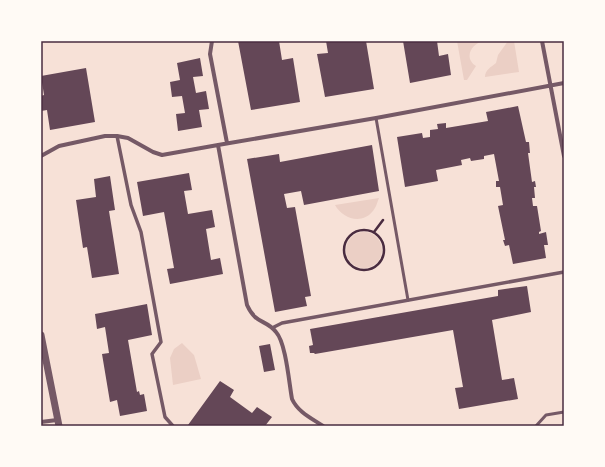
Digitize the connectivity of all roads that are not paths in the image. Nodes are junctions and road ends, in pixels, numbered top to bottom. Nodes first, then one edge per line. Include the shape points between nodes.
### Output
1 (212, 41) edge
2 (542, 41) edge
3 (564, 83) edge
4 (550, 85) junction
5 (376, 118) junction
6 (117, 136) junction
7 (227, 143) junction
8 (218, 145) junction
9 (41, 156) edge
10 (564, 156) edge
11 (564, 272) edge
12 (408, 300) junction
13 (272, 328) junction
14 (41, 335) edge
15 (564, 412) edge
16 (41, 422) edge
17 (58, 423) edge
18 (173, 426) edge
19 (323, 426) edge
20 (536, 426) edge

1 - 7 street via 210,54
2 - 4 street
3 - 4 street
4 - 5 street
4 - 10 street
5 - 7 street
5 - 12 lane
6 - 8 street via 128,138 162,155
6 - 9 street via 105,136 59,146
6 - 18 street via 131,205 141,232 161,342 152,354 165,417
7 - 8 street
8 - 13 street via 247,305 257,320
11 - 12 street
12 - 13 street via 282,323
13 - 19 street via 282,343 295,405
14 - 17 street
15 - 20 lane via 546,415
16 - 17 street

